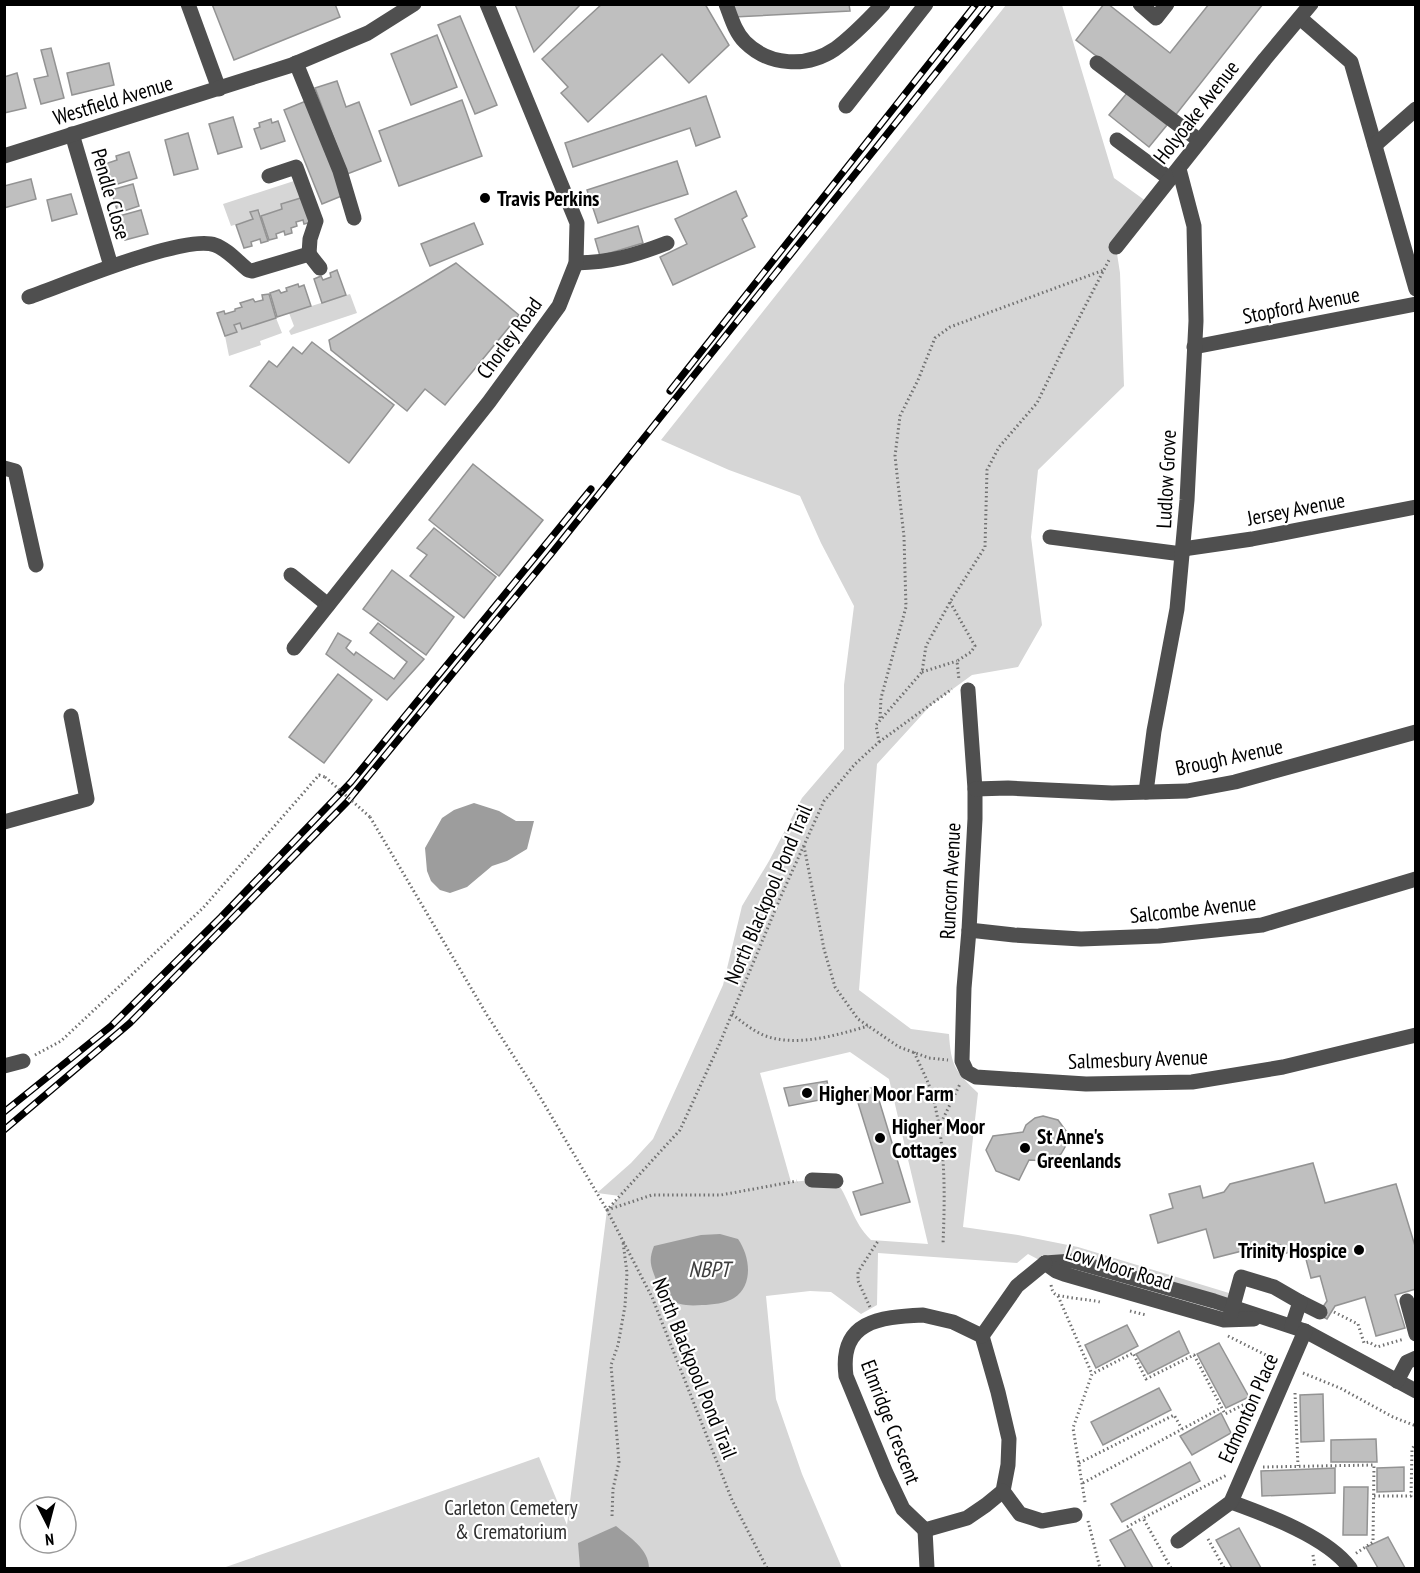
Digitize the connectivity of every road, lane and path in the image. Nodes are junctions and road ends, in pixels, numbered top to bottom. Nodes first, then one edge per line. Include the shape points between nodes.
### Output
1 (188, 4) edge
2 (414, 4) edge
3 (487, 4) edge
4 (726, 4) edge
5 (883, 4) edge
6 (926, 4) edge
7 (1140, 4) edge
8 (1167, 4) edge
9 (1311, 4) edge
10 (1300, 18) junction
11 (296, 63) junction
12 (1097, 63) dead end
13 (227, 87) junction
14 (846, 106) dead end
15 (1416, 109) edge
16 (72, 134) junction
17 (1117, 140) dead end
18 (1200, 141) junction
19 (1375, 145) junction
20 (4, 156) edge
21 (1174, 174) junction
22 (269, 176) dead end
23 (354, 218) dead end
24 (667, 243) dead end
25 (309, 246) junction
26 (1116, 247) joint
27 (576, 263) junction
28 (111, 266) junction
29 (320, 268) dead end
30 (1104, 270) junction
31 (1416, 289) edge
32 (29, 297) dead end
33 (1416, 304) edge
34 (1194, 347) junction
35 (4, 468) edge
36 (1416, 507) edge
37 (1049, 538) dead end
38 (1183, 551) junction
39 (36, 565) dead end
40 (291, 575) dead end
41 (950, 602) junction
42 (328, 605) junction
43 (294, 648) dead end
44 (957, 661) junction
45 (922, 672) junction
46 (968, 690) dead end
47 (71, 716) dead end
48 (880, 720) junction
49 (1416, 732) edge
50 (879, 742) junction
51 (975, 789) junction
52 (1146, 792) junction
53 (4, 822) edge
54 (803, 845) junction
55 (1416, 879) edge
56 (969, 930) junction
57 (732, 1014) junction
58 (868, 1026) junction
59 (1416, 1035) edge
60 (914, 1052) junction
61 (10, 1062) edge
62 (964, 1067) junction
63 (939, 1127) junction
64 (812, 1180) joint
65 (836, 1181) dead end
66 (607, 1210) junction
67 (623, 1241) junction
68 (878, 1241) dead end
69 (943, 1245) dead end
70 (1058, 1296) dead end
71 (1407, 1300) dead end
72 (1299, 1302) junction
73 (1326, 1311) joint
74 (1231, 1313) junction
75 (874, 1320) junction
76 (1298, 1329) junction
77 (982, 1336) junction
78 (1411, 1336) edge
79 (1416, 1358) edge
80 (1092, 1374) junction
81 (1284, 1380) junction
82 (1397, 1380) junction
83 (1416, 1390) edge
84 (1221, 1408) junction
85 (1416, 1426) edge
86 (1182, 1429) junction
87 (1416, 1443) edge
88 (1079, 1463) junction
89 (1246, 1466) junction
90 (1298, 1466) junction
91 (1083, 1483) junction
92 (1003, 1491) junction
93 (1374, 1497) junction
94 (1231, 1502) junction
95 (1083, 1514) junction
96 (612, 1516) dead end
97 (1143, 1518) junction
98 (1201, 1526) junction
99 (1126, 1527) dead end
100 (925, 1530) junction
101 (1178, 1541) dead end
102 (1347, 1565) edge
103 (767, 1569) edge
104 (927, 1569) edge
105 (1100, 1569) edge
106 (1171, 1569) edge
107 (1224, 1569) edge

1 - 13 street
2 - 11 street, Westfield Avenue via 368,33
3 - 27 street, Chorley Road via 577,223
4 - 5 street via 744,41 761,54 794,62 812,60 833,50
6 - 14 street
7 - 8 street via 1156,18
9 - 10 street, Holyoake Avenue
10 - 18 street, Holyoake Avenue
10 - 19 street via 1351,62
11 - 13 street, Westfield Avenue
11 - 23 street via 340,171
12 - 18 street
13 - 16 street, Westfield Avenue
15 - 19 street
16 - 20 street, Westfield Avenue
16 - 28 street, Pendle Close
17 - 21 street
18 - 21 street, Holyoake Avenue
19 - 31 street
21 - 26 street, Holyoake Avenue
21 - 34 street, Ludlow Grove via 1194,226
22 - 25 street via 296,167 316,221
24 - 27 street via 608,262
25 - 28 street, Pendle Close via 252,271 224,250 206,243
25 - 29 street
26 - 30 path
27 - 42 street, Chorley Road via 559,306 489,402
28 - 32 street, Pendle Close
30 - 41 path via 1037,403 999,447 987,470 985,547
30 - 48 path via 950,327 934,338 900,416 895,456 904,537 906,607 880,698
33 - 34 street, Stopford Avenue
34 - 38 street, Ludlow Grove
35 - 39 street via 15,471
36 - 38 street, Jersey Avenue
37 - 38 street, Jersey Avenue
38 - 52 street, Ludlow Grove
40 - 42 street
41 - 44 path via 975,646
41 - 45 path via 926,646
42 - 43 street, Chorley Road
44 - 45 path
44 - 50 path, North Blackpool Pond Trail via 959,684
45 - 48 path
46 - 51 street, Runcorn Avenue
47 - 53 street via 87,799
48 - 50 path via 876,725
49 - 52 street, Brough Avenue via 1235,782 1187,791
50 - 54 path, North Blackpool Pond Trail via 824,801
51 - 52 street, Brough Avenue
51 - 56 street, Runcorn Avenue
54 - 57 path, North Blackpool Pond Trail
54 - 58 path via 835,987 858,1019
55 - 56 street, Salcombe Avenue via 1262,925 1159,936 1081,939
56 - 62 street, Runcorn Avenue
57 - 58 path via 765,1036 790,1040 828,1038
57 - 66 path, North Blackpool Pond Trail via 680,1130
58 - 60 path via 899,1047
59 - 62 street, Salmesbury Avenue via 1283,1067 1192,1082 1086,1084 976,1077
60 - 62 path
60 - 63 path via 932,1092
61 - 66 path, bridge via 61,1041 140,968 203,908 319,775 370,817
62 - 63 path
63 - 69 path via 946,1184
64 - 65 street
64 - 66 path via 721,1195 652,1196
66 - 67 path, North Blackpool Pond Trail
67 - 96 path via 627,1273 625,1306 611,1365 619,1462
67 - 103 path, North Blackpool Pond Trail via 652,1297 732,1500
68 - 75 path via 858,1272
70 - 80 path
71 - 78 street
72 - 73 street
72 - 74 street via 1274,1287 1241,1277
72 - 76 street, Edmonton Place
73 - 78 path via 1358,1324 1364,1343 1369,1341 1377,1347
74 - 76 street, Low Moor Road via 1266,1318
74 - 77 street, Low Moor Road via 1073,1261 1045,1263 1017,1286
75 - 77 street via 923,1315 953,1322
75 - 100 street, Elmridge Crescent via 849,1341 844,1359 846,1376 903,1509
76 - 81 street, Edmonton Place
76 - 82 street, Low Moor Road
77 - 92 street via 1008,1439
79 - 82 street via 1407,1362
80 - 84 path via 1132,1353 1146,1379 1194,1354
80 - 88 path via 1073,1428
81 - 84 path via 1225,1414
81 - 85 path via 1340,1388
81 - 89 street, Edmonton Place
81 - 90 path via 1295,1392
82 - 83 street, Low Moor Road
84 - 86 path
86 - 88 path via 1174,1415
86 - 91 path
87 - 93 path via 1412,1449 1411,1496
88 - 91 path
89 - 90 path
89 - 94 street, Edmonton Place
89 - 97 path
90 - 93 path via 1374,1465
91 - 95 path
92 - 95 street via 1020,1514 1042,1521
92 - 100 street via 967,1518
93 - 102 path via 1373,1542
94 - 98 street, Edmonton Place
94 - 102 street via 1276,1518 1324,1545
95 - 105 path
97 - 99 path
97 - 106 path
98 - 101 street, Edmonton Place
98 - 107 path
100 - 104 street

